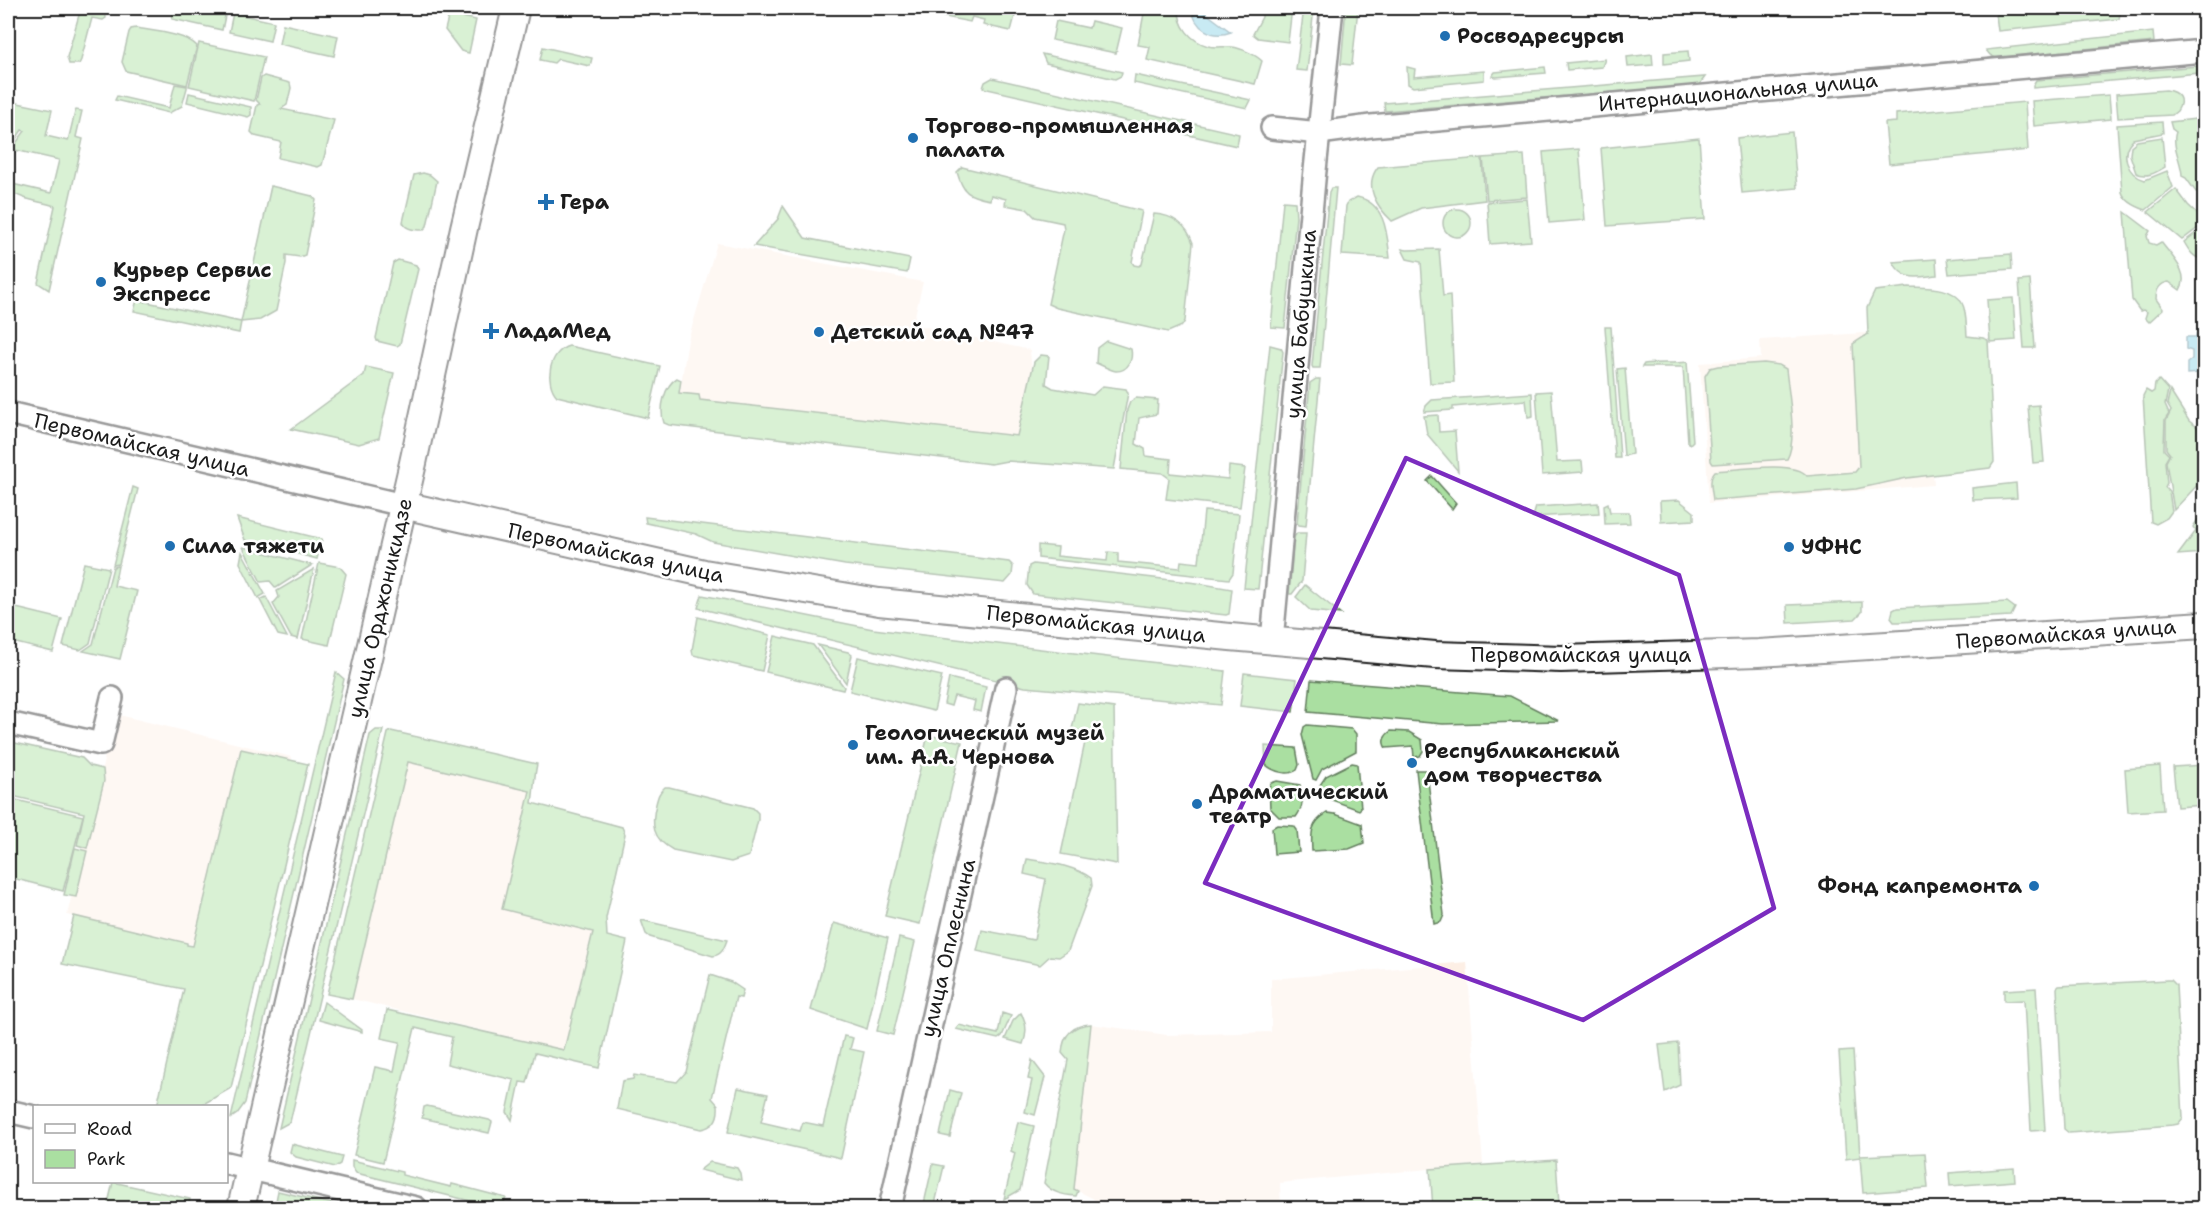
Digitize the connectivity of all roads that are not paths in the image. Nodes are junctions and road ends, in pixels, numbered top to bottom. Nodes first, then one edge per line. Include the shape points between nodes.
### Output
1 (516, 8) edge
2 (1332, 8) edge
3 (2205, 51) edge
4 (1272, 128) dead end
5 (1319, 133) junction
6 (8, 413) edge
7 (403, 505) junction
8 (2205, 625) edge
9 (1272, 641) junction
10 (1006, 688) dead end
11 (112, 698) dead end
12 (8, 723) edge
13 (8, 1111) edge
14 (33, 1117) edge
15 (238, 1165) edge
16 (241, 1209) edge
17 (416, 1209) edge
18 (890, 1209) edge

1 - 7 main road, улица Орджоникидзе
2 - 5 street, улица Бабушкина
3 - 5 street, Интернациональная улица
4 - 5 street, Интернациональная улица
5 - 9 street, улица Бабушкина
6 - 7 street, Первомайская улица
7 - 9 main road, Первомайская улица via 704,573 879,602
7 - 15 main road, улица Орджоникидзе
8 - 9 main road, Первомайская улица via 1759,653 1561,659 1435,655
10 - 18 street, улица Оплеснина
11 - 12 street via 101,744
13 - 14 street
15 - 16 main road, улица Орджоникидзе
15 - 17 street

